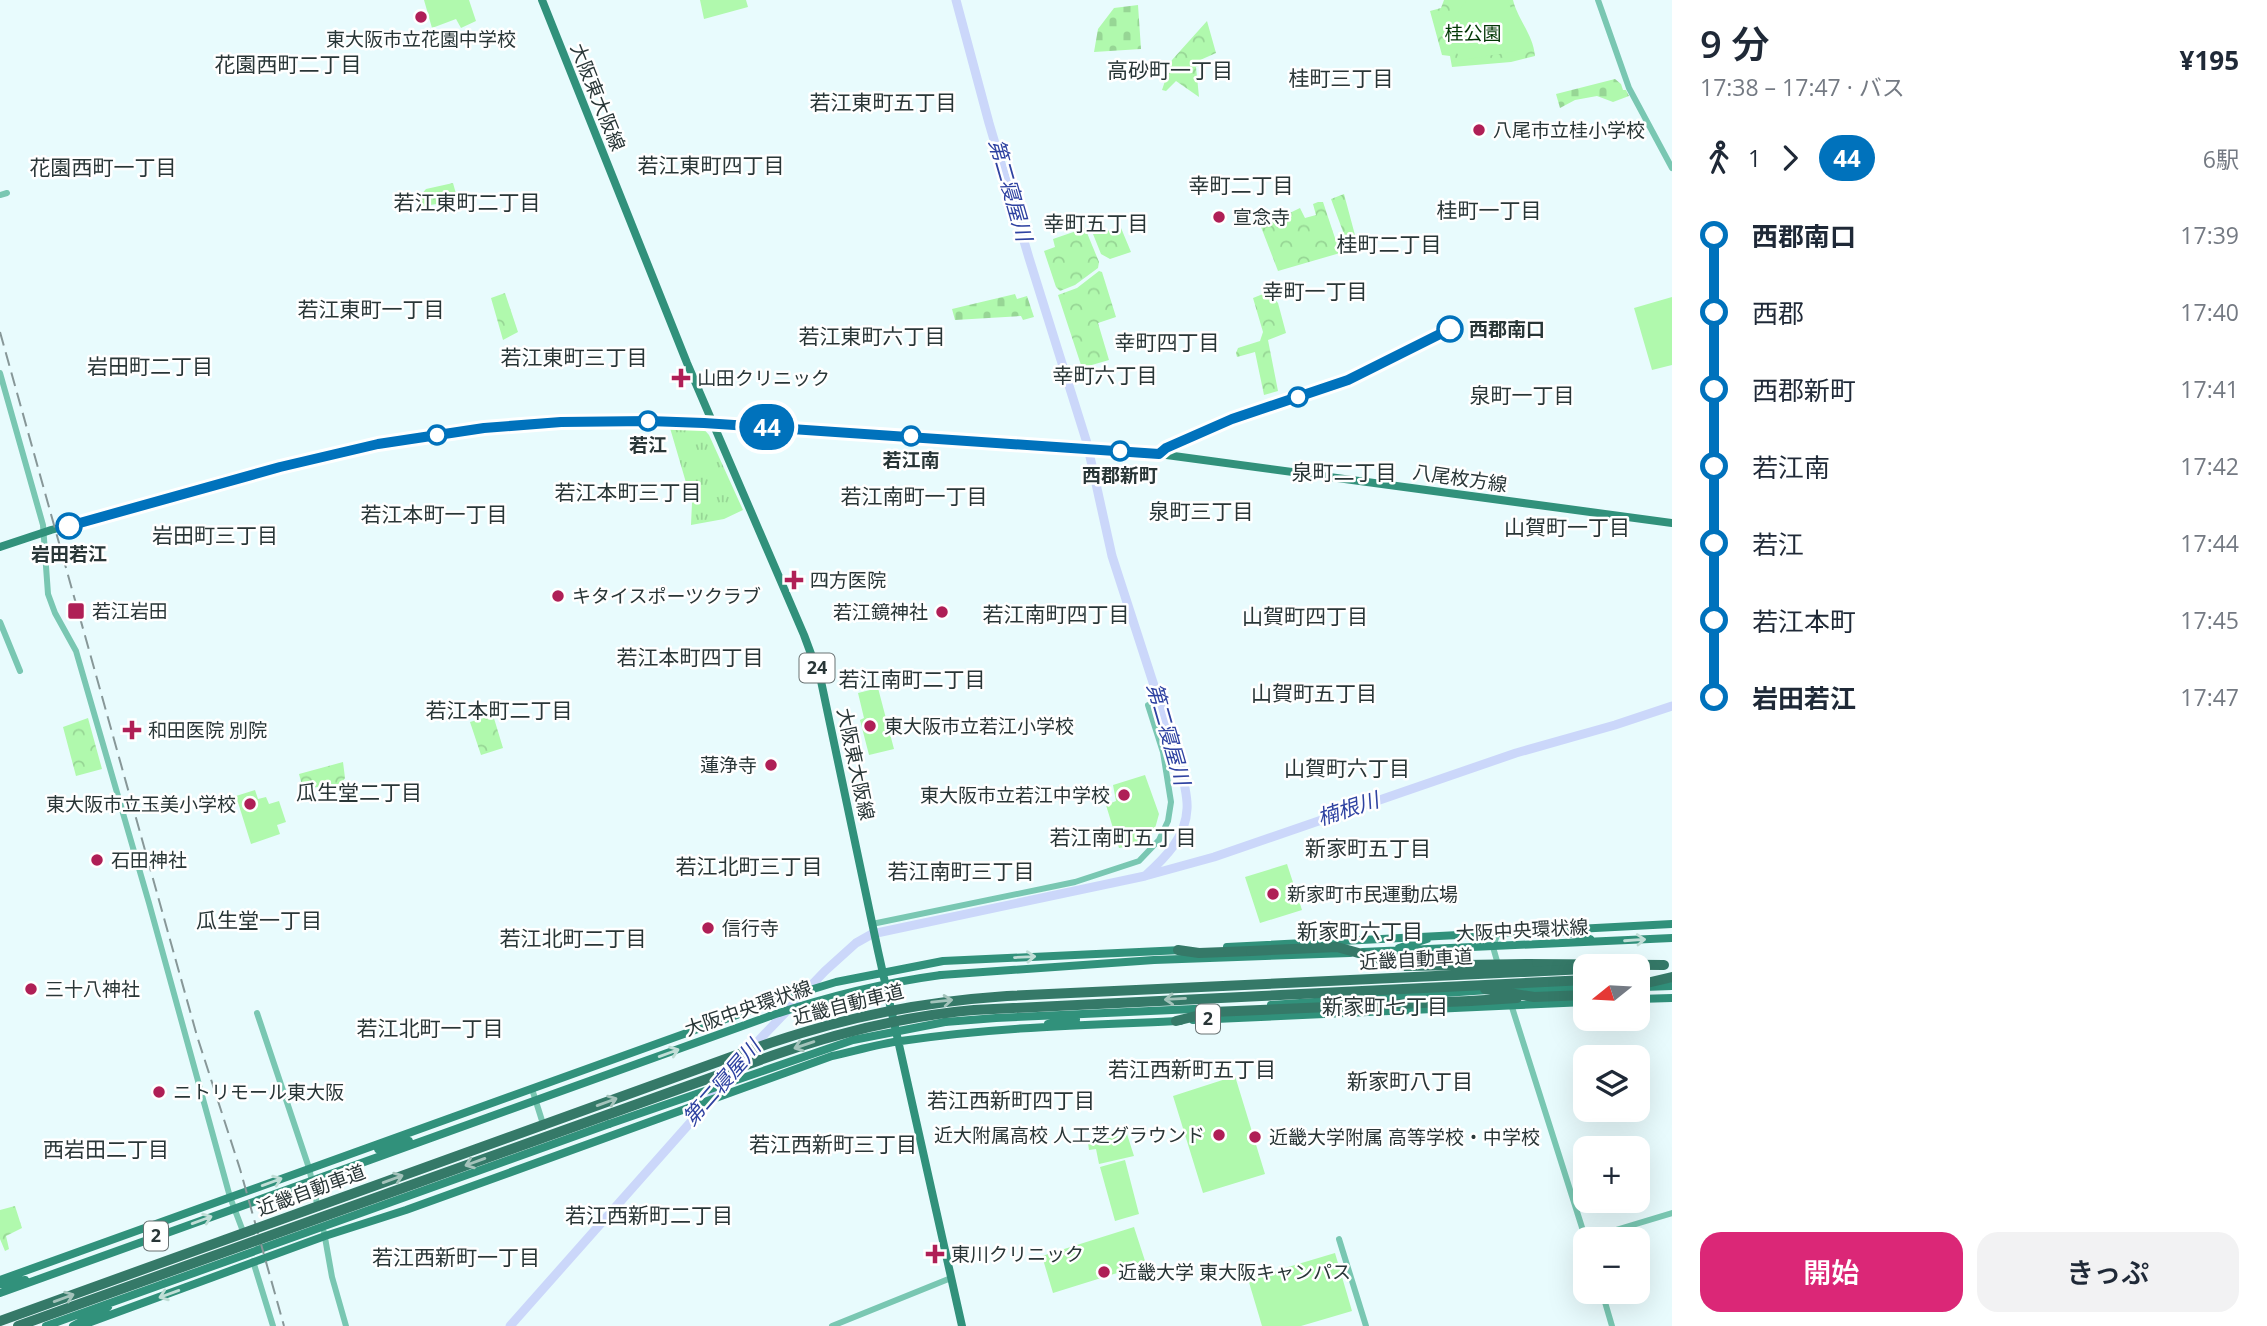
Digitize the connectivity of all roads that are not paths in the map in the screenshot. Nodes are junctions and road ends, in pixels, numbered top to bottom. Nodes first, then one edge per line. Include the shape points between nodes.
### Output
1 (542, 0) edge
2 (1598, 0) edge
3 (1672, 168) edge
4 (0, 373) edge
5 (714, 424) junction
6 (1672, 523) edge
7 (44, 533) junction
8 (0, 547) edge
9 (0, 622) edge
10 (20, 671) dead end
11 (1148, 705) dead end
12 (1672, 924) edge
13 (873, 926) junction
14 (1556, 929) junction
15 (1498, 932) junction
16 (1438, 936) junction
17 (1672, 938) edge
18 (1610, 942) junction
19 (1493, 947) junction
20 (1178, 950) junction
21 (1390, 951) junction
22 (1668, 965) edge
23 (1650, 966) edge
24 (1573, 970) edge
25 (882, 972) junction
26 (1672, 976) edge
27 (1650, 977) edge
28 (1573, 981) edge
29 (1650, 982) edge
30 (1467, 985) junction
31 (1650, 986) edge
32 (1672, 986) edge
33 (1573, 988) edge
34 (1506, 989) junction
35 (1573, 996) edge
36 (1535, 997) junction
37 (1672, 998) edge
38 (1650, 999) edge
39 (1573, 1003) edge
40 (1511, 1005) junction
41 (257, 1013) dead end
42 (1110, 1014) junction
43 (1176, 1021) junction
44 (1007, 1030) junction
45 (670, 1040) junction
46 (898, 1041) junction
47 (586, 1083) junction
48 (532, 1089) junction
49 (535, 1101) junction
50 (453, 1130) junction
51 (551, 1145) junction
52 (344, 1156) junction
53 (309, 1168) junction
54 (520, 1168) junction
55 (312, 1180) junction
56 (442, 1185) junction
57 (230, 1197) junction
58 (235, 1208) junction
59 (1672, 1213) edge
60 (322, 1226) junction
61 (1582, 1227) edge
62 (1626, 1227) edge
63 (325, 1236) junction
64 (1339, 1239) dead end
65 (250, 1252) junction
66 (254, 1263) junction
67 (52, 1275) junction
68 (951, 1278) junction
69 (0, 1282) edge
70 (0, 1293) edge
71 (122, 1298) junction
72 (1606, 1304) edge
73 (0, 1321) edge
74 (846, 1323) edge
75 (18, 1326) edge
76 (46, 1326) edge
77 (73, 1326) edge
78 (80, 1326) edge
79 (274, 1326) edge
80 (346, 1326) edge
81 (832, 1326) edge
82 (962, 1326) edge
83 (1366, 1326) edge
84 (1612, 1326) edge

1 - 5 main road, 大阪東大阪線 / 24
2 - 3 street via 1629,88
4 - 7 street
5 - 6 main road, 八尾枚方線 via 1203,459
5 - 7 main road, 八尾枚方線 via 561,422 401,440 310,459
5 - 13 main road, 大阪東大阪線 / 24 via 821,681
7 - 8 main road, 八尾枚方線
7 - 57 street via 48,594 74,644 92,700
9 - 10 street
11 - 13 street via 1169,774 1171,802 1159,840 1139,861 1079,881
12 - 14 main road, 2
13 - 25 main road, 大阪東大阪線 / 24
14 - 15 main road, 2
14 - 18 main road
15 - 16 main road, 2
15 - 19 street
16 - 20 main road, 2
16 - 21 main road
18 -> 17 main road, 大阪中央環状線 / 2
18 - 19 main road, 大阪中央環状線 / 2
19 - 21 main road, 大阪中央環状線 / 2
19 - 34 street
20 - 22 highway, bridge via 1336,947 1405,965
25 -> 20 main road, 2 via 943,961
47 -> 21 main road, 大阪中央環状線 / 2, bridge via 818,999 870,986 941,975 1146,961
22 - 23 highway
73 -> 24 highway, 近畿自動車道, bridge via 758,1048 873,1013 995,997
25 - 45 main road, 2 via 784,998
25 - 46 main road, 大阪東大阪線 / 24
26 - 27 highway
26 - 29 highway
28 - 30 highway, 近畿自動車道, bridge
30 - 36 highway, bridge
30 -> 75 highway, 近畿自動車道, bridge via 974,1010 877,1024 774,1055
31 - 32 main road
33 - 34 main road, 2
34 - 40 street
34 - 42 main road, 2
35 - 36 highway, bridge
36 - 43 highway, bridge via 1212,1012
37 - 38 main road
39 - 40 main road, 2
40 - 43 main road, 2
40 - 61 street
41 - 53 street
42 - 44 main road
42 - 51 main road, 2, bridge via 945,1022 853,1040
43 - 44 main road, 2
44 - 46 main road, 2
45 - 47 main road
45 - 48 main road, 2
46 - 54 main road, 2 via 832,1056
46 - 68 main road, 大阪東大阪線 / 24
47 - 49 main road, 大阪中央環状線 / 2
48 - 49 street
48 - 52 main road, 2
49 - 50 main road, 大阪中央環状線 / 2
49 - 51 street
50 - 52 main road
50 - 55 main road, 大阪中央環状線 / 2
51 - 56 main road, 2
52 - 53 main road, 2
53 - 55 street
57 -> 53 main road, 2
54 - 56 main road
54 - 63 main road, 2
55 - 58 main road, 大阪中央環状線 / 2
55 - 60 street
56 - 60 main road, 2
57 - 58 street
57 - 69 main road, 2
58 - 65 street
67 -> 58 main road, 大阪中央環状線 / 2
59 - 62 street
60 - 63 street
60 - 65 main road, 2
63 - 66 main road, 2
63 - 80 street
64 - 83 street
65 - 66 street
65 - 71 main road, 2
66 -> 78 main road, 2
66 - 79 street
67 - 69 main road
67 - 70 main road, 大阪中央環状線 / 2
68 - 74 street
68 - 82 main road, 大阪東大阪線 / 24
71 - 76 main road, 2
71 - 77 main road
72 - 84 street
74 - 81 street

